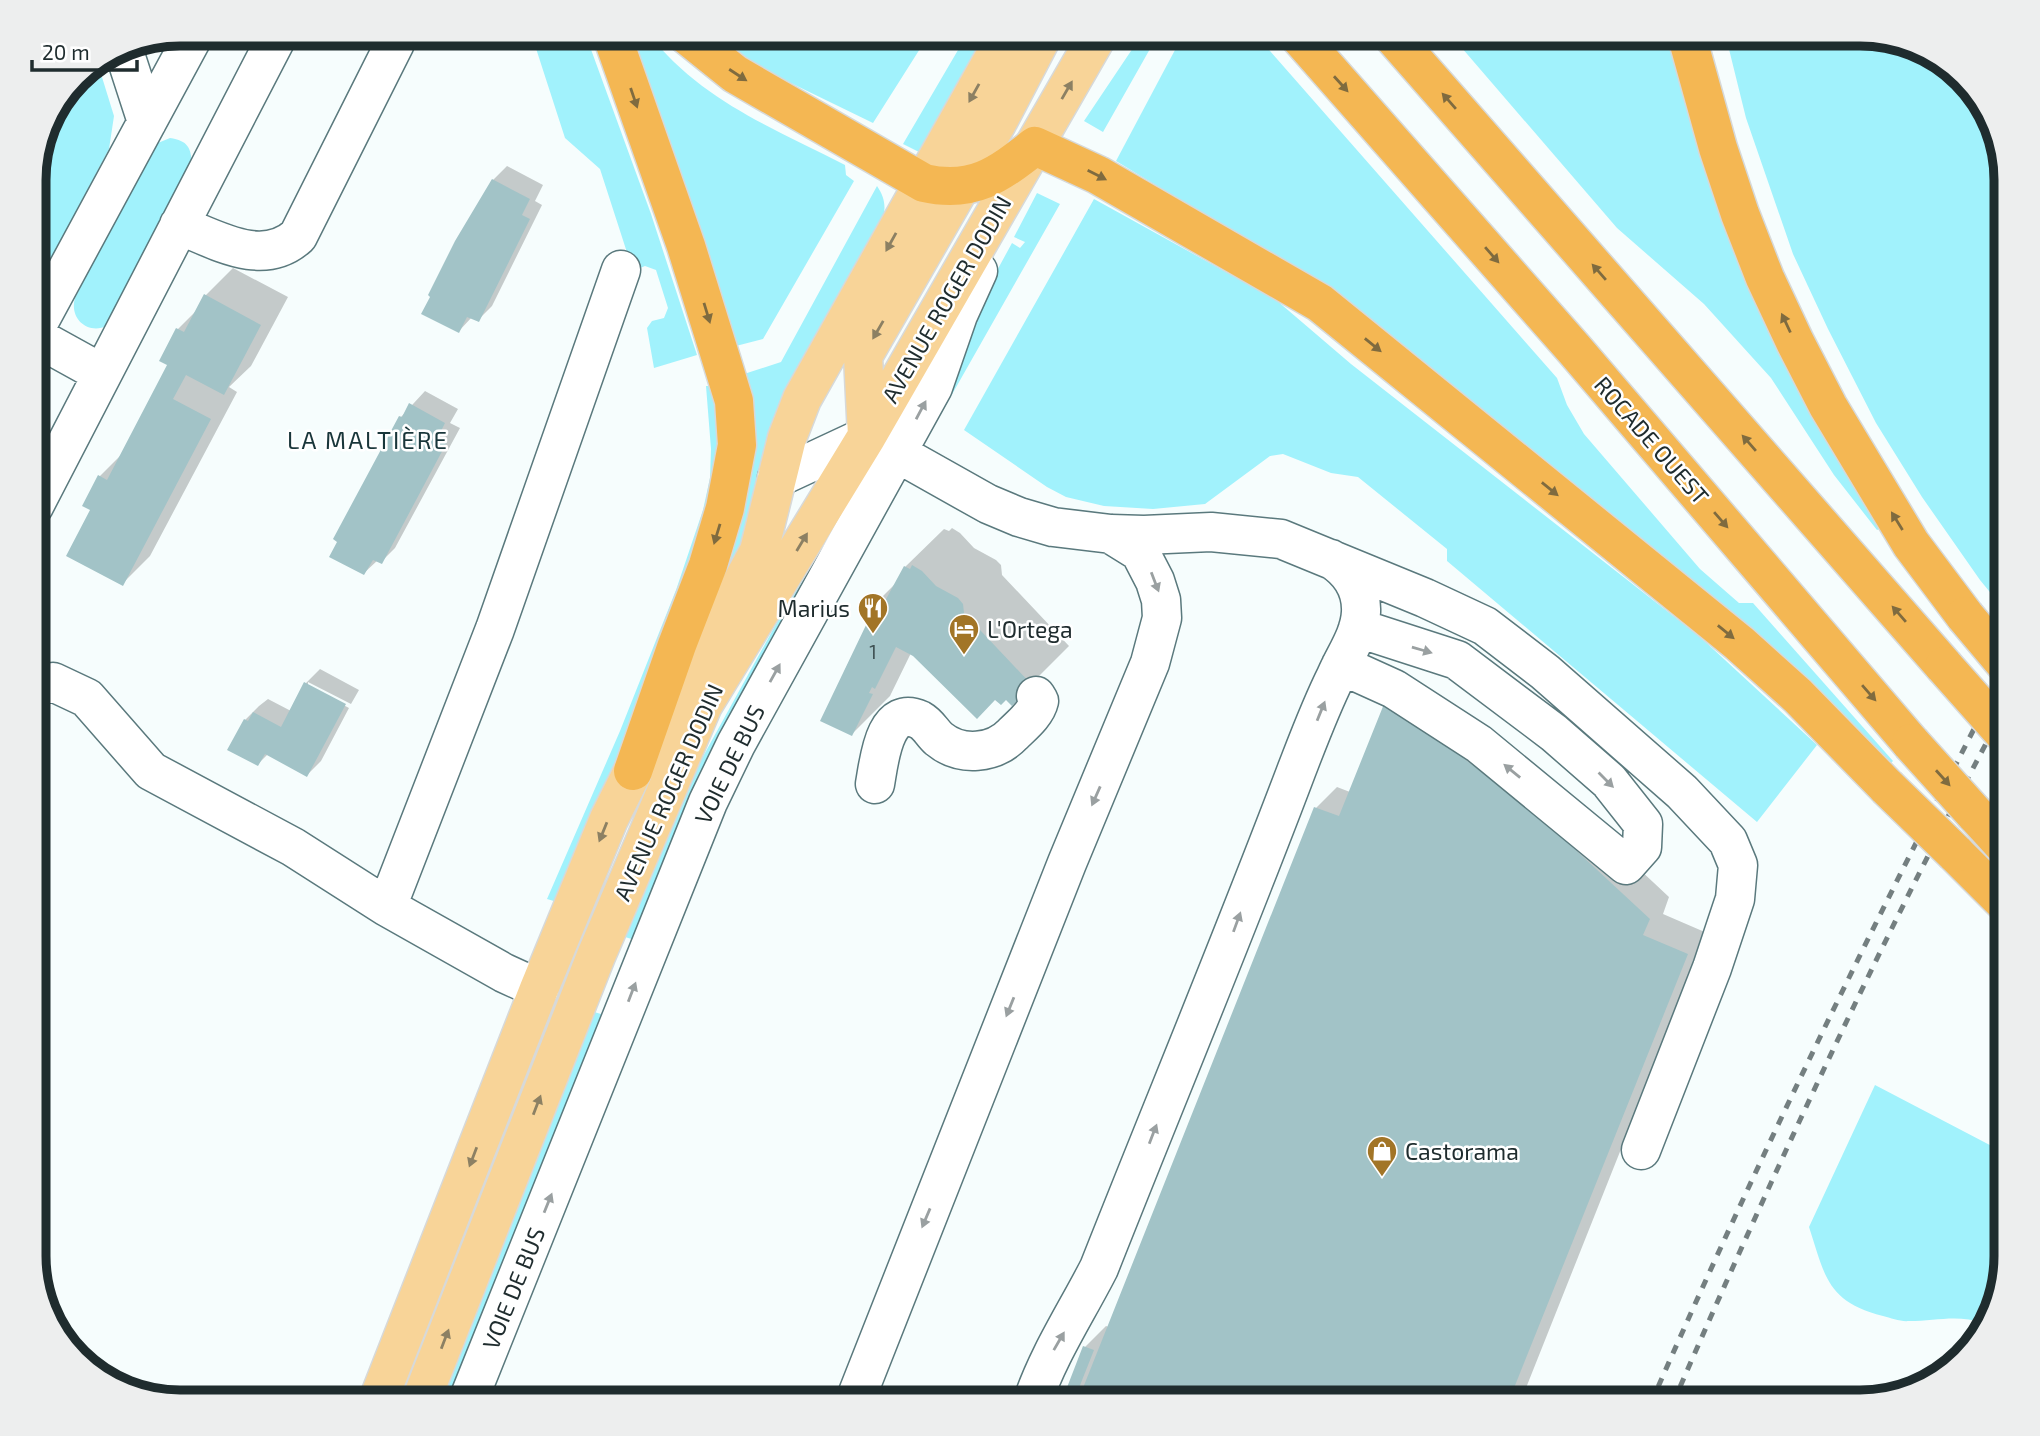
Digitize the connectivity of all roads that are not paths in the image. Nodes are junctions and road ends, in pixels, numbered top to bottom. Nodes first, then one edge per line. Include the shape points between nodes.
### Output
1 (188, 46) edge
2 (272, 46) edge
3 (393, 46) edge
4 (616, 46) edge
5 (700, 46) edge
6 (1002, 46) edge
7 (1037, 46) edge
8 (1092, 46) edge
9 (1307, 46) edge
10 (1401, 46) edge
11 (1690, 46) edge
12 (126, 58) edge
13 (147, 122) junction
14 (997, 123) junction
15 (1035, 146) junction
16 (943, 185) junction
17 (179, 225) junction
18 (621, 270) dead end
19 (46, 311) edge
20 (46, 341) edge
21 (101, 373) junction
22 (882, 444) junction
23 (777, 478) junction
24 (46, 482) edge
25 (1111, 534) junction
26 (1329, 558) junction
27 (1358, 628) junction
28 (1994, 651) edge
29 (1341, 664) junction
30 (46, 684) edge
31 (1036, 696) dead end
32 (1994, 722) edge
33 (633, 771) junction
34 (876, 784) dead end
35 (1994, 835) edge
36 (1994, 892) edge
37 (387, 907) junction
38 (539, 989) junction
39 (1641, 1150) dead end
40 (382, 1390) edge
41 (425, 1390) edge
42 (472, 1390) edge
43 (859, 1390) edge
44 (1037, 1390) edge

1 - 13 lane
2 - 17 lane
3 - 17 lane via 298,236 288,245 250,251
4 -> 33 highway via 686,246 734,401 737,444 708,565
5 -> 16 highway via 735,74
6 -> 16 main road
7 - 14 main road
15 -> 8 main road, AVENUE ROGER DODIN
9 -> 35 highway, ROCADE OUEST, bridge
32 -> 10 highway, bridge
28 -> 11 highway, bridge via 1911,544 1795,342 1740,214
12 - 13 lane
13 - 19 lane
14 - 15 main road
14 - 16 main road
15 - 16 highway via 999,174
22 -> 15 main road, AVENUE ROGER DODIN
15 -> 36 highway, bridge via 1098,175 1320,303 1739,643
16 -> 22 main road via 863,356
16 -> 23 main road, AVENUE ROGER DODIN via 802,399
17 - 21 lane
18 - 37 lane via 495,629
20 - 21 lane
21 - 24 lane
22 - 23 lane
22 - 25 lane via 1019,517 1053,527
41 -> 22 main road, AVENUE ROGER DODIN via 596,956 703,705
42 -> 22 lane, VOIE DE BUS via 708,802
23 - 33 main road, AVENUE ROGER DODIN via 759,551
25 - 26 lane via 1247,534 1281,539
25 -> 43 lane via 1140,552 1161,600 1162,618 1150,663
26 - 27 lane via 1354,580 1360,604
26 - 39 lane via 1485,626 1609,726 1728,841 1738,865 1735,899
27 - 29 lane
27 -> 29 lane via 1457,660 1544,726 1609,781 1643,824 1642,847 1626,865 1479,744 1394,689
44 -> 29 lane via 1057,1342 1099,1268
30 - 37 lane via 53,682 87,698 151,771 293,847
31 - 34 lane via 1037,709 995,748 976,751 952,746 919,720 900,720 881,747
33 -> 38 main road, AVENUE ROGER DODIN via 608,820
37 - 38 lane
38 -> 40 main road, AVENUE ROGER DODIN

